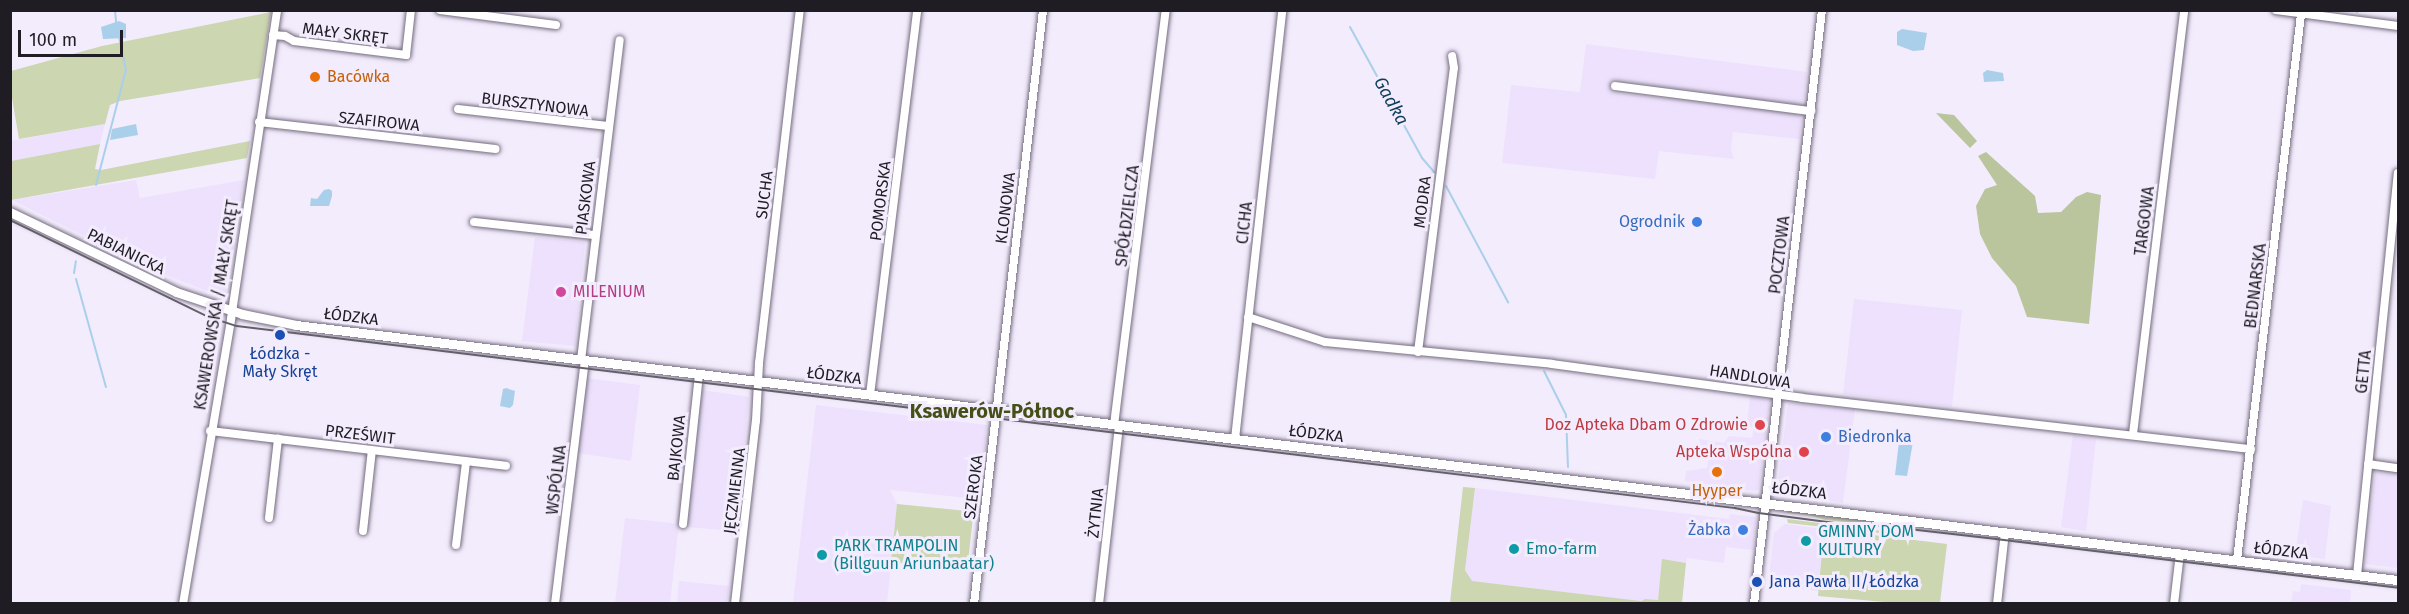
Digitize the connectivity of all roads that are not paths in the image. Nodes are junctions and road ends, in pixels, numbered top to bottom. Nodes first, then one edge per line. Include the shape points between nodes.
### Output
1 (277, 10) edge
2 (411, 10) edge
3 (440, 10) edge
4 (800, 10) edge
5 (918, 10) edge
6 (1043, 10) edge
7 (1166, 10) edge
8 (1282, 10) edge
9 (1822, 10) edge
10 (2184, 10) edge
11 (2276, 10) edge
12 (2301, 14) junction
13 (556, 25) dead end
14 (2398, 26) edge
15 (273, 35) junction
16 (620, 40) dead end
17 (1452, 56) dead end
18 (1615, 86) dead end
19 (458, 109) dead end
20 (1811, 111) junction
21 (259, 122) junction
22 (608, 126) junction
23 (495, 149) dead end
24 (2398, 173) edge
25 (10, 212) edge
26 (474, 222) dead end
27 (594, 235) junction
28 (231, 311) junction
29 (1248, 317) junction
30 (1418, 352) junction
31 (583, 360) junction
32 (699, 374) junction
33 (758, 382) junction
34 (1778, 394) junction
35 (870, 395) junction
36 (996, 409) junction
37 (1117, 425) junction
38 (210, 431) junction
39 (2133, 434) junction
40 (278, 439) junction
41 (1235, 439) junction
42 (2251, 449) junction
43 (372, 450) junction
44 (466, 462) junction
45 (2368, 464) junction
46 (506, 466) dead end
47 (2398, 468) edge
48 (1766, 503) junction
49 (269, 518) dead end
50 (683, 524) dead end
51 (363, 531) dead end
52 (2005, 532) junction
53 (456, 545) dead end
54 (2180, 553) junction
55 (2237, 560) junction
56 (2357, 575) junction
57 (2398, 580) edge
58 (183, 603) edge
59 (555, 603) edge
60 (735, 603) edge
61 (974, 603) edge
62 (1099, 603) edge
63 (1754, 603) edge
64 (1997, 603) edge
65 (2174, 603) edge

1 - 15 street, KSAWEROWSKA / MAŁY SKRĘT
2 - 15 street, MAŁY SKRĘT via 406,55
3 - 13 street
4 - 33 street, SUCHA
5 - 35 street, POMORSKA
6 - 36 street, KLONOWA
7 - 37 street, SPÓŁDZIELCZA
8 - 29 street, CICHA
9 - 20 street, POCZTOWA
10 - 39 street, TARGOWA
11 - 12 street
12 - 14 street
12 - 42 street, BEDNARSKA
15 - 21 street, KSAWEROWSKA / MAŁY SKRĘT
16 - 22 street, PIASKOWA
17 - 30 street, MODRA via 1454,68
18 - 20 street
19 - 22 street, BURSZTYNOWA
20 - 34 street, POCZTOWA
21 - 23 street, SZAFIROWA
21 - 28 street, KSAWEROWSKA / MAŁY SKRĘT
22 - 27 street, PIASKOWA
24 - 45 street, GETTA
25 - 28 main road, PABIANICKA via 168,289
26 - 27 street
27 - 31 street, PIASKOWA
28 - 31 main road, ŁÓDZKA via 296,325
28 - 38 street, KSAWEROWSKA / MAŁY SKRĘT
29 - 30 street, HANDLOWA via 1313,339
29 - 41 street, CICHA
30 - 34 street, HANDLOWA via 1552,364
31 - 32 main road, ŁÓDZKA
31 - 59 street, WSPÓLNA
32 - 33 main road, ŁÓDZKA
32 - 50 street, BAJKOWA
33 - 35 main road, ŁÓDZKA
33 - 60 street, JĘCZMIENNA
34 - 39 street, HANDLOWA
34 - 48 street, POCZTOWA
35 - 36 main road, ŁÓDZKA
36 - 37 main road, ŁÓDZKA
36 - 61 street, SZEROKA
37 - 41 main road, ŁÓDZKA
37 - 62 street, ŻYTNIA
38 - 40 street, PRZEŚWIT
38 - 58 street, KSAWEROWSKA / MAŁY SKRĘT
39 - 42 street, HANDLOWA
40 - 43 street, PRZEŚWIT
40 - 49 street
41 - 48 main road, ŁÓDZKA
42 - 55 street, BEDNARSKA
43 - 44 street, PRZEŚWIT
43 - 51 street
44 - 46 street, PRZEŚWIT
44 - 53 street
45 - 47 street
45 - 56 street, GETTA
48 - 52 main road, ŁÓDZKA
48 - 63 street, POCZTOWA
52 - 54 main road, ŁÓDZKA
52 - 64 street
54 - 55 main road, ŁÓDZKA
54 - 65 street
55 - 56 main road, ŁÓDZKA
56 - 57 main road, ŁÓDZKA

